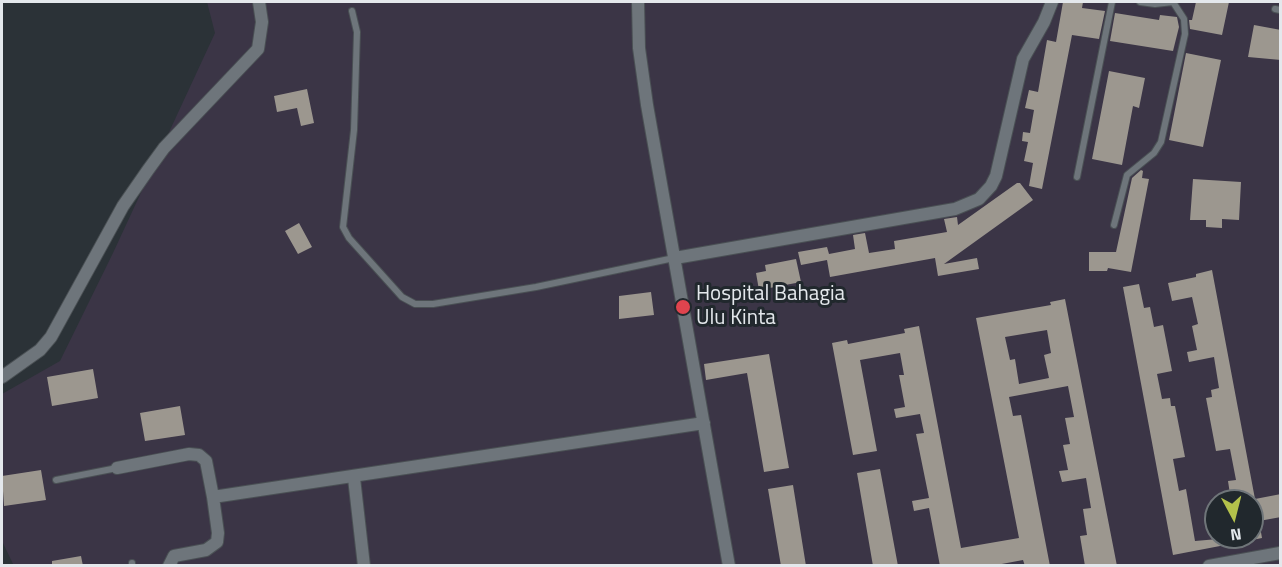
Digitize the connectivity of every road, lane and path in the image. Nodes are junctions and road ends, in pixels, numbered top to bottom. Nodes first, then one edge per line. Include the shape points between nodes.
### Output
1 (259, 2) edge
2 (638, 2) edge
3 (1052, 2) edge
4 (1112, 2) edge
5 (1140, 2) edge
6 (1173, 2) edge
7 (352, 11) dead end
8 (1077, 177) dead end
9 (1114, 225) dead end
10 (675, 258) junction
11 (2, 377) edge
12 (704, 423) junction
13 (117, 468) joint
14 (354, 478) junction
15 (56, 480) dead end
16 (213, 497) junction
17 (1281, 553) edge
18 (169, 566) edge
19 (364, 566) edge
20 (729, 566) edge
21 (1209, 566) edge

1 - 11 street via 262,22 258,49 148,170 123,206 51,338
2 - 10 street via 647,105
3 - 10 street via 1023,59 996,176 979,199 955,209
4 - 8 lane
5 - 6 lane
6 - 9 lane via 1184,19 1185,34 1161,142 1154,153 1127,175
7 - 10 lane via 357,32 354,130 343,227 402,297 415,304 434,304
10 - 12 street
12 - 14 street
12 - 20 street
13 - 15 lane
13 - 16 street via 199,455 206,461
14 - 16 street
14 - 19 street
16 - 18 street via 217,542 210,548 174,556
17 - 21 street

